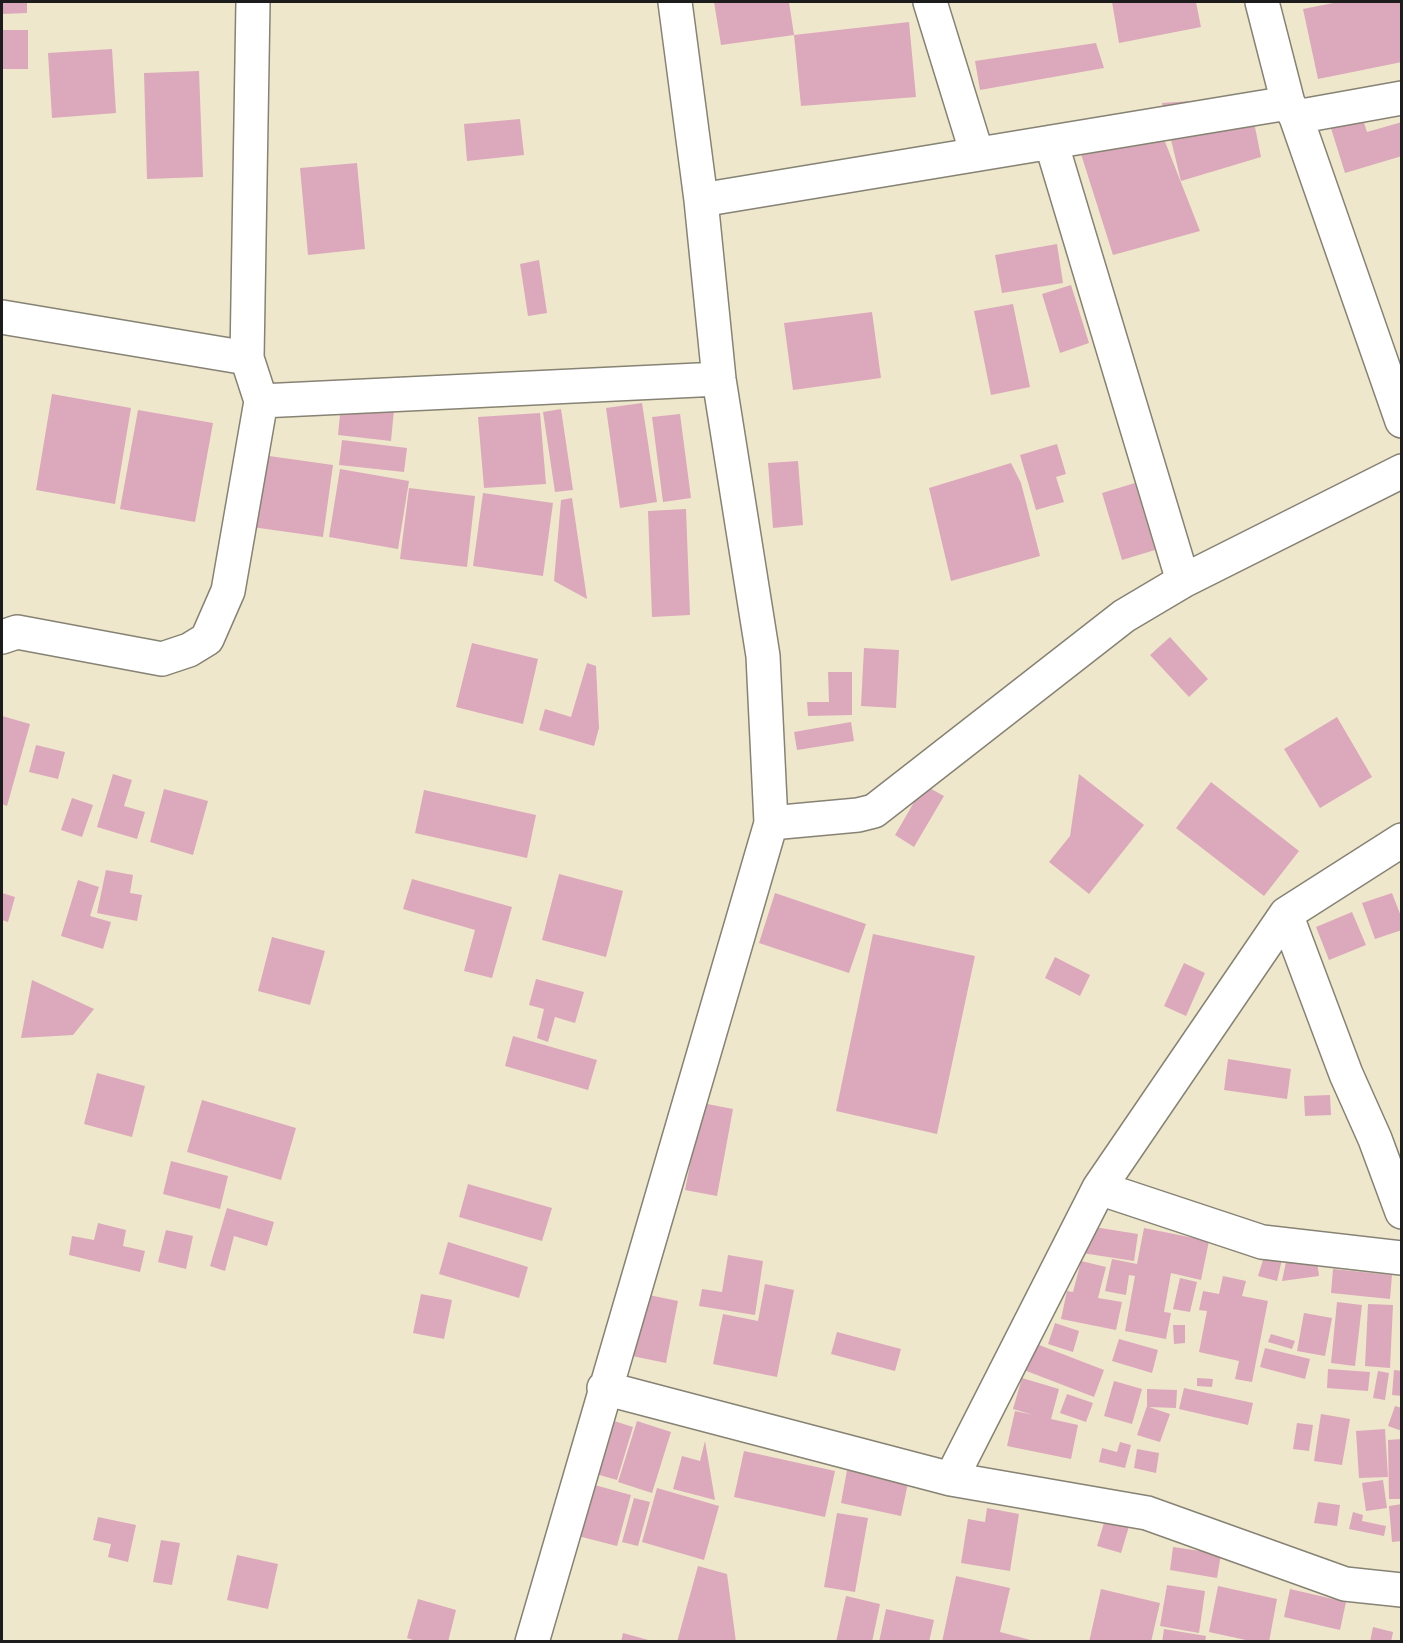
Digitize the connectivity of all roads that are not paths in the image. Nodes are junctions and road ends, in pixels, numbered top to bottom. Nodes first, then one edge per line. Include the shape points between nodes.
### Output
1 (253, 2) edge
2 (675, 2) edge
3 (930, 2) edge
4 (1262, 2) edge
5 (1401, 99) edge
6 (1292, 110) junction
7 (1051, 142) junction
8 (978, 154) junction
9 (701, 200) junction
10 (2, 317) edge
11 (247, 358) junction
12 (719, 380) junction
13 (261, 401) junction
14 (1401, 421) edge
15 (1401, 471) edge
16 (1183, 581) junction
17 (2, 637) edge
18 (771, 823) junction
19 (1401, 840) edge
20 (1286, 914) junction
21 (1099, 1188) junction
22 (1401, 1212) edge
23 (1401, 1258) edge
24 (604, 1388) junction
25 (951, 1479) junction
26 (1401, 1590) edge
27 (532, 1641) edge

1 - 11 street
2 - 9 street
3 - 8 street
4 - 6 street
5 - 6 street
6 - 7 street
6 - 14 street
7 - 8 street
7 - 16 street
8 - 9 street
9 - 12 street
10 - 11 street
11 - 13 street
12 - 13 street
12 - 18 street via 763,656
13 - 17 street via 228,591 207,639 162,659 17,632
15 - 16 street
16 - 18 street via 1124,616 874,811
18 - 24 street
19 - 20 street
20 - 21 street
20 - 22 street
21 - 23 street via 1262,1242
21 - 25 street
24 - 25 street
24 - 27 street
25 - 26 street via 1147,1513 1345,1584

